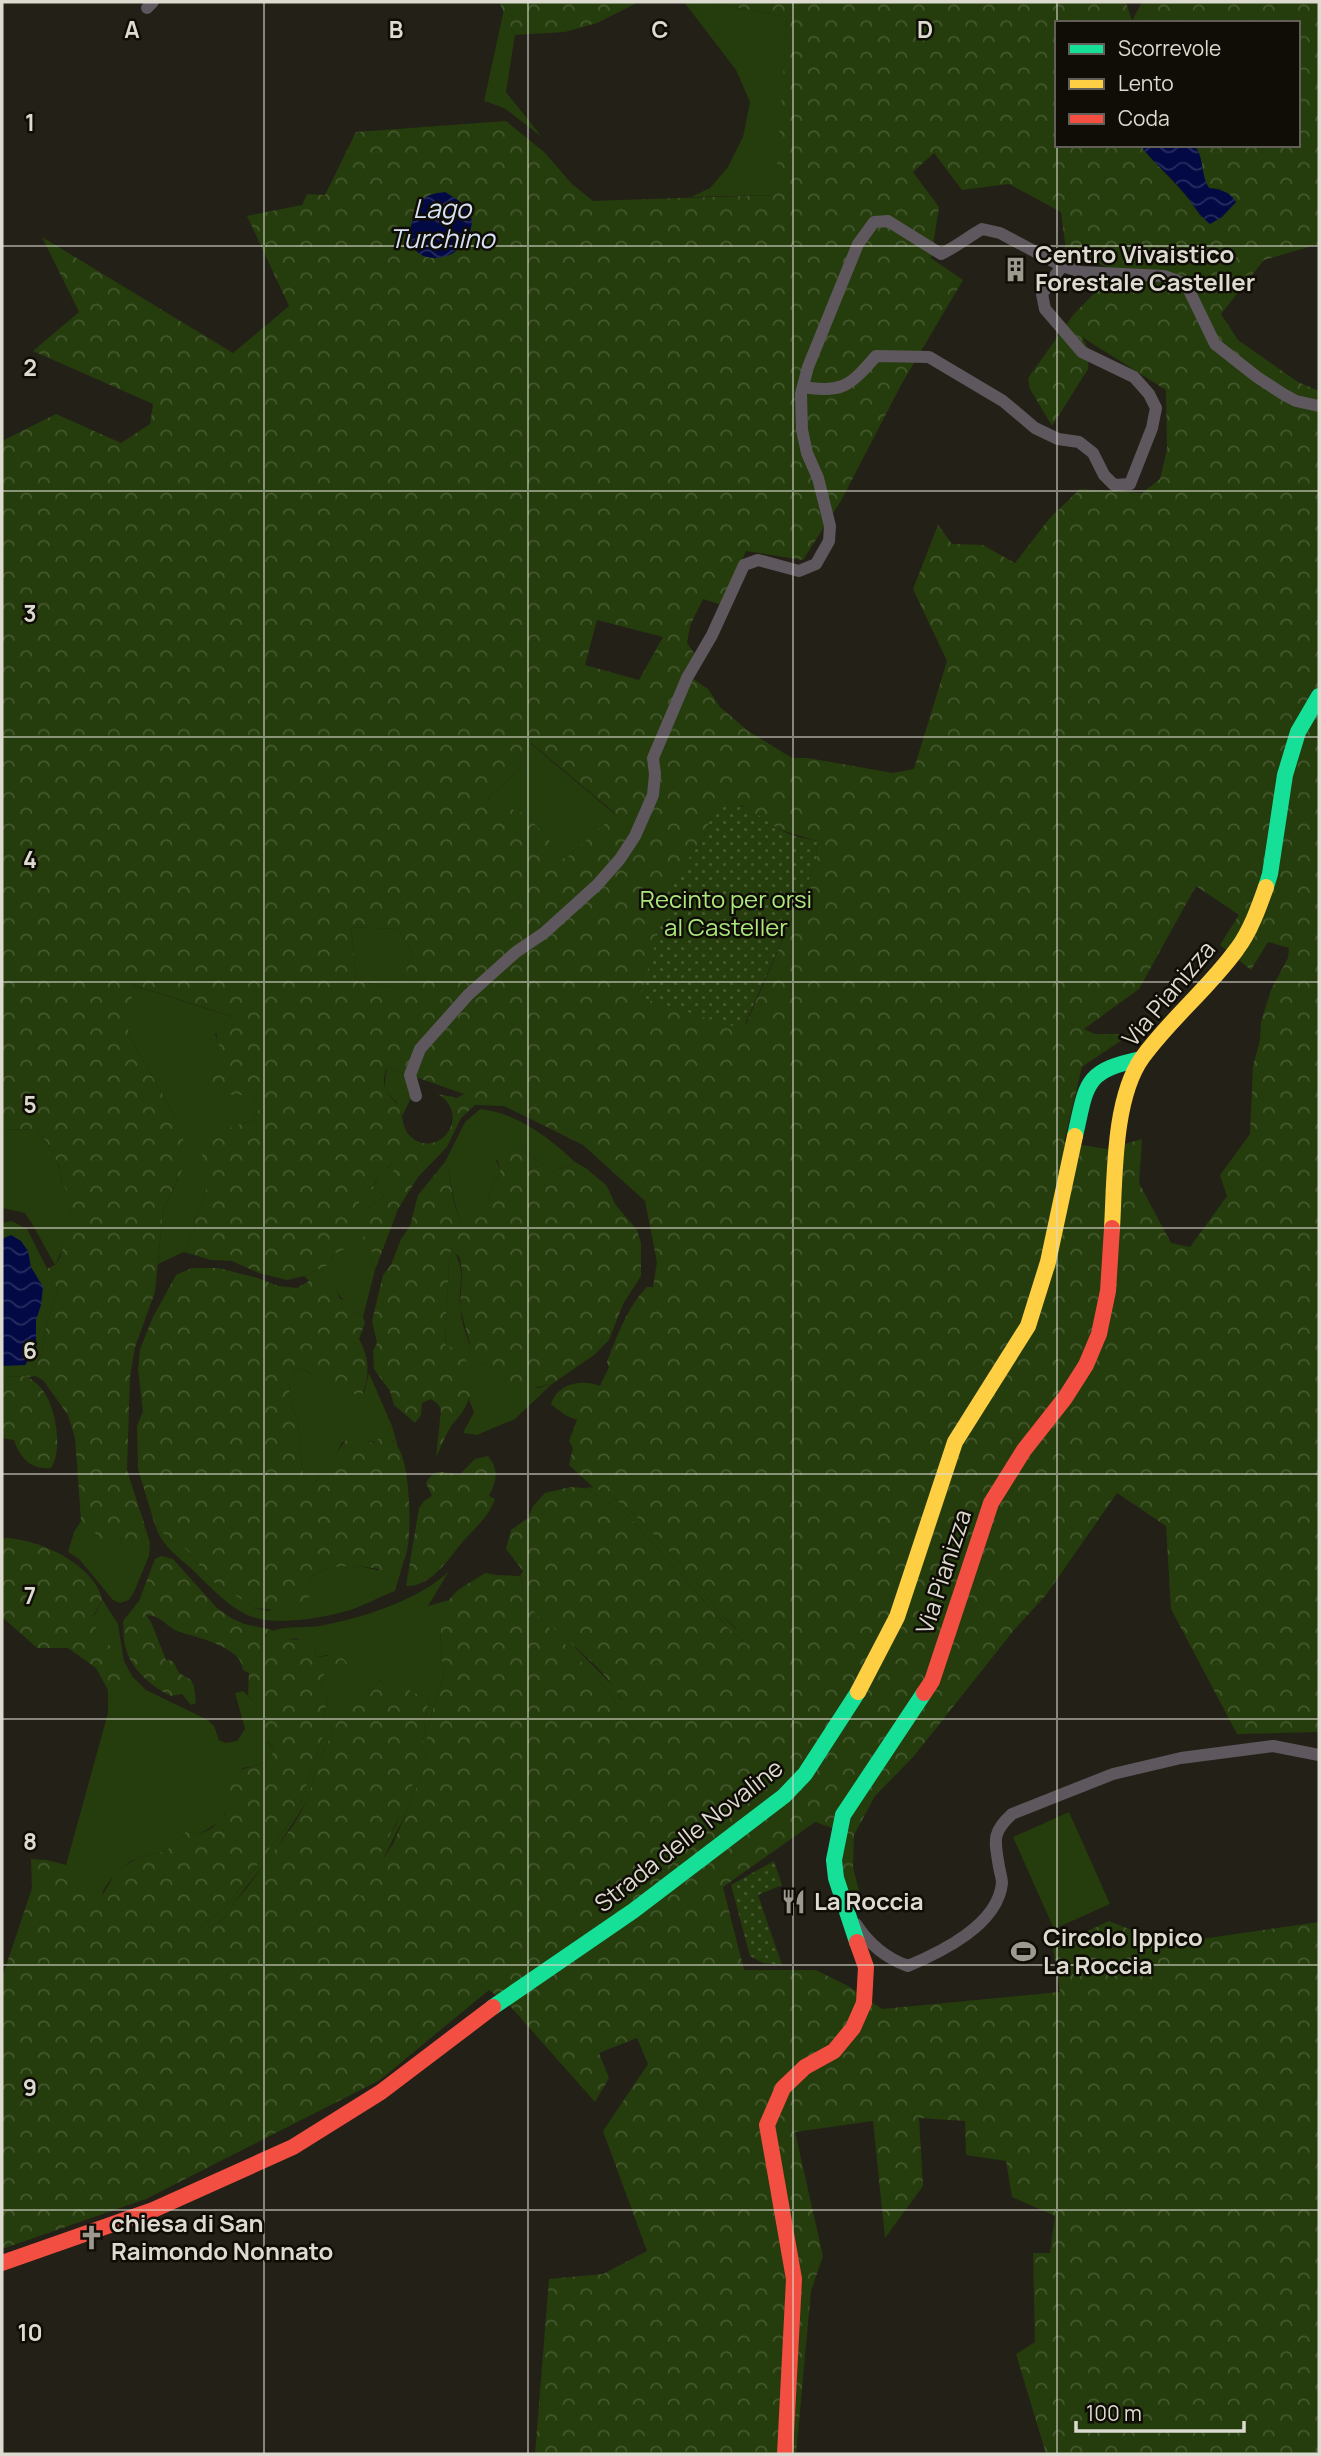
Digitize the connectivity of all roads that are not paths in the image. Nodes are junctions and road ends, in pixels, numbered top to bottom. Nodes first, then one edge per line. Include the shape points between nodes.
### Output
1 (1062, 266) junction
2 (803, 387) junction
3 (1319, 406) edge
4 (1319, 696) edge
5 (1141, 1059) junction
6 (415, 1096) dead end
7 (1319, 1755) edge
8 (845, 1908) junction
9 (2, 2263) edge
10 (785, 2454) edge

1 - 2 street via 1000,233 982,229 941,254 888,221 874,222 858,244
1 - 2 street via 1042,294 1045,309 1082,352 1134,377 1156,408 1130,484 1114,485 1093,453 1079,442 1058,439 1035,428 1003,401 929,357 876,356 846,386 825,391
1 - 3 street via 1082,272 1164,276 1186,284 1215,344 1283,394
2 - 6 street via 803,430 830,526 829,541 816,564 799,571 758,560 744,565 653,758 653,795 635,836 597,885 468,995 420,1049 410,1076
4 - 5 main road, Via Pianizza via 1298,733 1285,775 1270,874 1260,904 1238,948
5 - 8 main road, Via Pianizza via 1119,1123 1108,1291 1099,1334 1086,1365 992,1503 932,1681 843,1815 834,1860
5 - 9 main road, Strada delle Novaline via 1107,1067 1092,1078 1028,1326 955,1442 897,1617 852,1704 805,1774 784,1796 633,1911 514,1992 381,2092 293,2147 153,2210
7 - 8 street, Via Pianizza via 1273,1746 1181,1758 1113,1774 1012,1814 999,1825 995,1842 1002,1883 995,1905 985,1919 946,1948 908,1966 890,1960 865,1937
8 - 10 main road via 866,1967 864,2003 853,2028 834,2051 805,2067 783,2088 767,2125 794,2279

